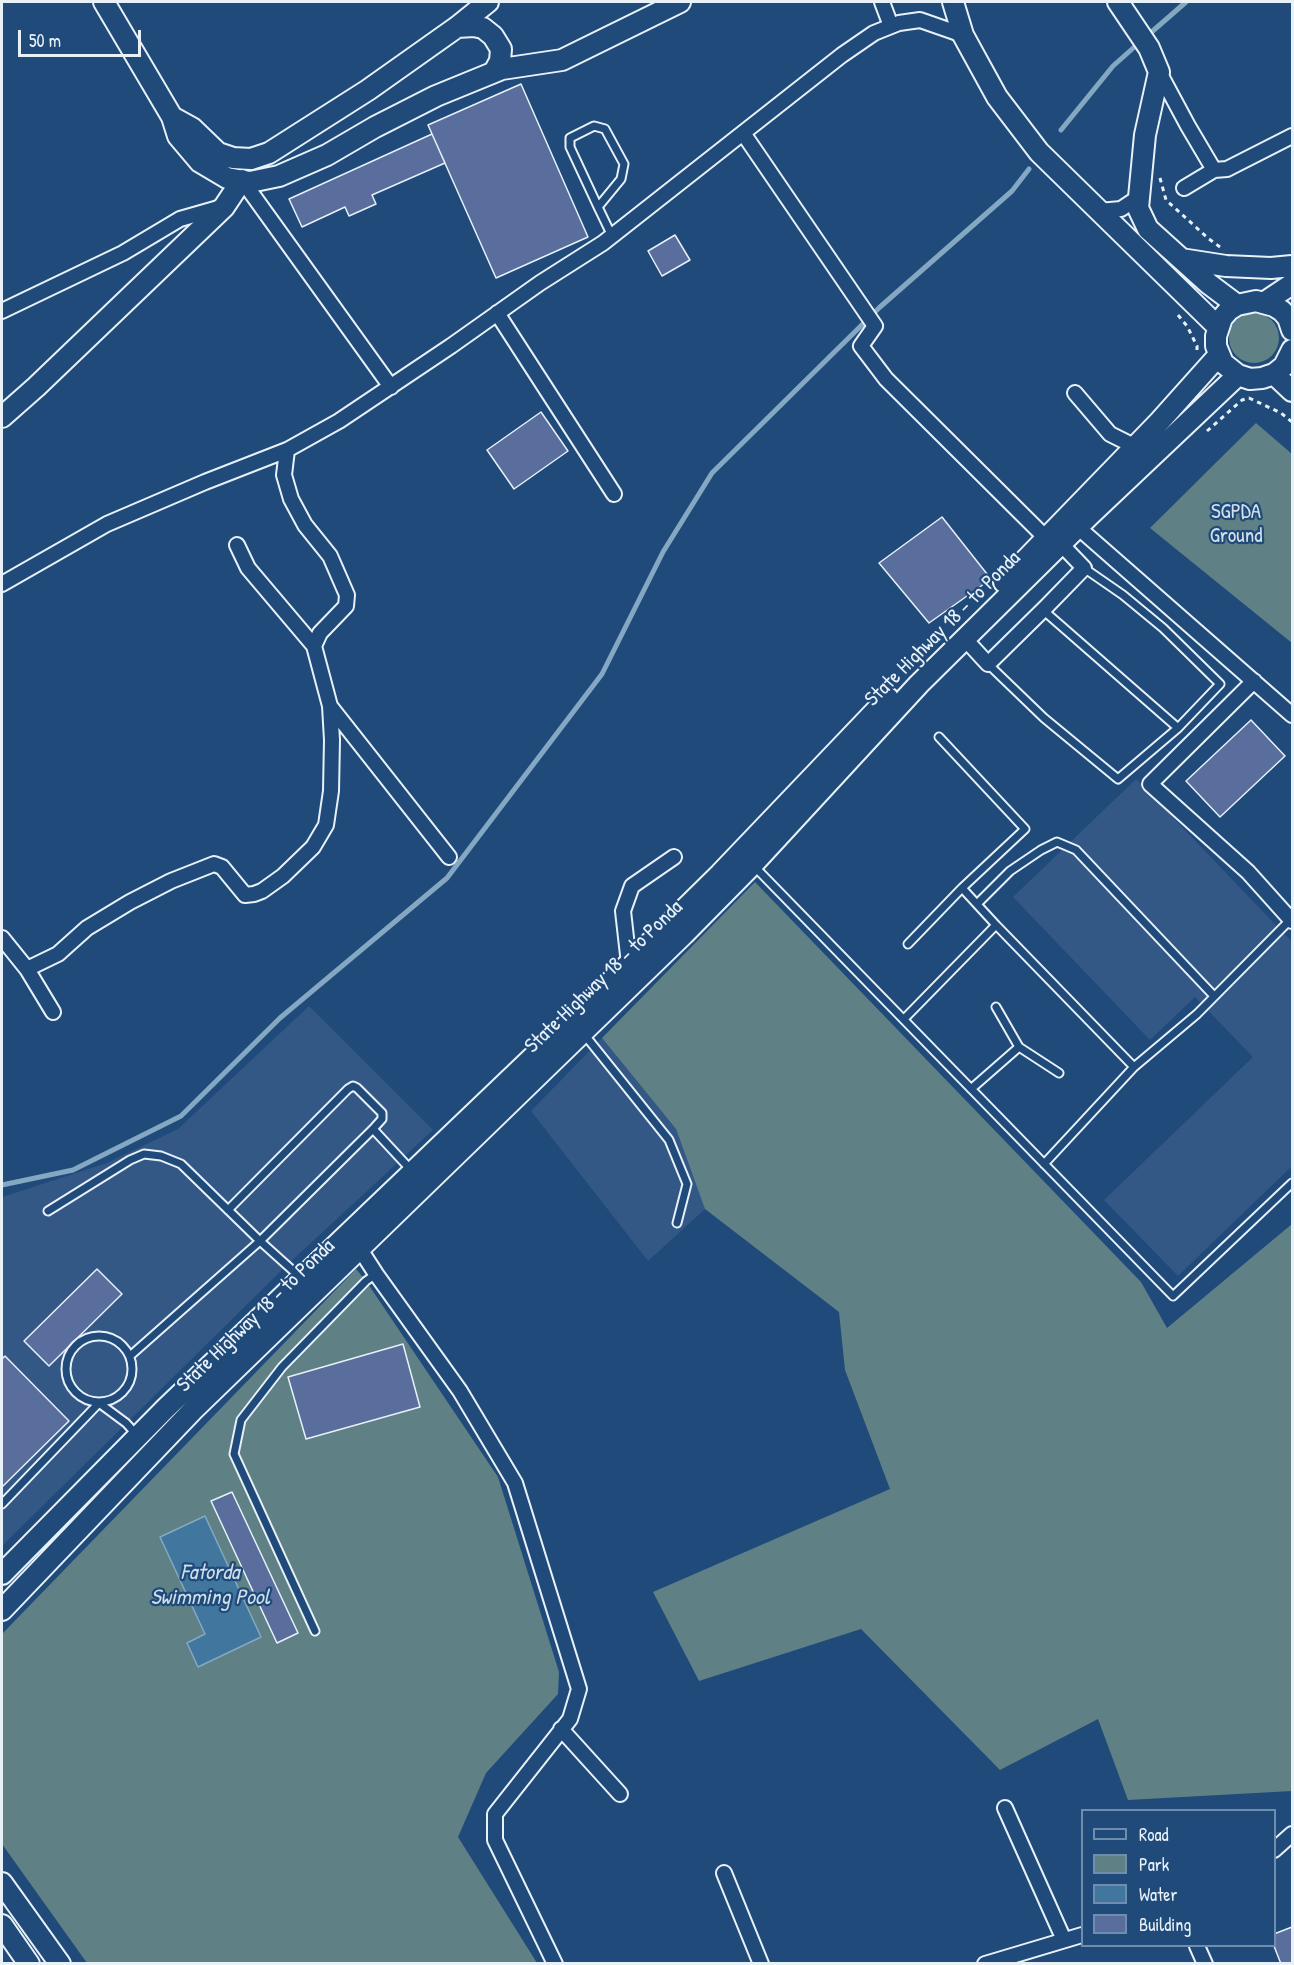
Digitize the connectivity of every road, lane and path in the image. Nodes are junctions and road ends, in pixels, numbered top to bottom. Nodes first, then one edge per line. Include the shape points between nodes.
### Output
1 (104, 2) edge
2 (488, 2) edge
3 (680, 2) edge
4 (882, 2) edge
5 (953, 2) edge
6 (1118, 2) edge
7 (891, 26) junction
8 (457, 27) junction
9 (963, 34) junction
10 (494, 72) junction
11 (1160, 72) junction
12 (172, 117) junction
13 (743, 133) junction
14 (1293, 136) edge
15 (1214, 170) junction
16 (1160, 178) dead end
17 (242, 180) junction
18 (1184, 188) dead end
19 (1139, 197) junction
20 (224, 207) junction
21 (598, 207) junction
22 (1099, 211) junction
23 (612, 236) junction
24 (1224, 249) dead end
25 (1181, 260) junction
26 (1293, 266) edge
27 (1293, 284) edge
28 (1265, 302) junction
29 (1238, 305) junction
30 (2, 311) edge
31 (1175, 311) dead end
32 (497, 313) junction
33 (1218, 327) junction
34 (1292, 327) edge
35 (1292, 354) edge
36 (1219, 355) junction
37 (1197, 362) dead end
38 (1274, 374) junction
39 (1238, 375) junction
40 (391, 387) junction
41 (1293, 391) edge
42 (1075, 393) dead end
43 (2, 417) edge
44 (1293, 422) edge
45 (1199, 438) dead end
46 (1136, 447) junction
47 (287, 450) junction
48 (614, 494) dead end
49 (1072, 523) junction
50 (1054, 541) junction
51 (237, 545) dead end
52 (1083, 568) junction
53 (2, 584) edge
54 (1043, 610) junction
55 (965, 639) junction
56 (314, 646) junction
57 (988, 664) junction
58 (1254, 681) junction
59 (330, 705) junction
60 (1293, 715) edge
61 (1178, 728) junction
62 (939, 737) dead end
63 (449, 857) dead end
64 (674, 857) dead end
65 (747, 858) junction
66 (962, 888) junction
67 (977, 904) junction
68 (1292, 920) edge
69 (996, 925) junction
70 (2, 938) edge
71 (908, 944) dead end
72 (629, 964) junction
73 (27, 969) junction
74 (1214, 996) junction
75 (996, 1006) dead end
76 (53, 1012) dead end
77 (904, 1019) junction
78 (582, 1032) junction
79 (1019, 1047) junction
80 (1134, 1067) junction
81 (1059, 1073) dead end
82 (971, 1089) junction
83 (373, 1129) junction
84 (1044, 1164) junction
85 (412, 1171) junction
86 (1293, 1183) edge
87 (228, 1210) junction
88 (48, 1211) dead end
89 (677, 1223) dead end
90 (350, 1231) junction
91 (260, 1241) junction
92 (359, 1248) junction
93 (376, 1274) junction
94 (300, 1277) junction
95 (130, 1356) junction
96 (99, 1403) junction
97 (138, 1436) junction
98 (2, 1504) edge
99 (2, 1574) edge
100 (2, 1610) edge
101 (315, 1631) dead end
102 (561, 1729) junction
103 (620, 1794) dead end
104 (1005, 1808) dead end
105 (1291, 1840) edge
106 (1276, 1849) edge
107 (724, 1873) dead end
108 (2, 1883) edge
109 (2, 1925) edge
110 (1081, 1936) edge
111 (1064, 1940) junction
112 (1197, 1947) edge
113 (29, 1964) edge
114 (60, 1964) edge
115 (555, 1964) edge
116 (761, 1964) edge
117 (985, 1964) edge
118 (1205, 1964) edge

1 - 12 main road
2 - 8 main road
3 - 10 main road via 562,60
4 - 7 street
5 - 9 main road
6 - 11 main road
7 - 9 street via 920,20
7 - 13 street via 842,55
8 - 10 main road via 483,28 493,36 501,49
8 - 12 main road via 368,90 269,153 251,159 218,153 192,128
9 - 22 main road via 997,97 1039,152
10 - 17 main road via 436,96 279,176
11 - 15 street
11 - 19 main road via 1145,135
12 - 17 main road via 178,136 200,162 227,178
13 - 23 street
13 - 50 street via 875,326 861,346 886,379
14 - 15 street via 1227,169
15 - 18 street
16 - 24 path via 1166,200
17 - 20 main road
17 - 40 street
19 - 22 street via 1120,209
19 - 25 main road via 1138,208 1148,229
20 - 30 street via 180,219 123,253
20 - 43 main road
21 - 21 lane via 570,147 570,138 594,126 605,129 624,164 621,179
21 - 23 lane
22 - 33 main road
23 - 32 street
25 - 26 main road via 1226,266
25 - 29 main road
27 - 28 main road
28 - 29 main road
28 - 34 main road via 1282,311
29 - 33 main road via 1229,310
31 - 37 path via 1197,346
32 - 40 street
32 - 48 street
33 - 36 main road
35 - 38 main road
36 - 39 main road
36 - 46 main road, State Highway 18 - to Ponda
38 - 39 main road via 1250,379
38 - 41 main road
39 - 49 main road, State Highway 18 - to Ponda
40 - 47 street
42 - 46 street via 1110,434
44 - 45 path via 1249,398
46 - 49 main road, State Highway 18 - to Ponda
47 - 53 street via 107,524
47 - 56 street via 284,475 291,499 305,525 330,556 347,594 346,606 320,633
49 - 50 main road, State Highway 18 - to Ponda
49 - 58 street
50 - 52 street
50 - 55 main road, State Highway 18 - to Ponda
50 - 65 main road, State Highway 18 - to Ponda via 852,735
51 - 56 street via 248,568
52 - 54 street
52 - 61 lane via 1163,628 1220,684
54 - 57 street
54 - 61 lane
55 - 57 street
55 - 65 main road, State Highway 18 - to Ponda
56 - 59 street
57 - 61 lane via 1044,718 1118,779
58 - 60 street
58 - 68 street via 1150,784 1248,872
59 - 63 street
59 - 73 street via 332,740 326,825 313,847 284,876 262,891 245,895 222,867 214,864 201,868 130,902 87,928 58,954
62 - 66 lane via 1025,829
64 - 72 street via 632,886 623,911
65 - 72 main road, State Highway 18 - to Ponda
65 - 77 lane
65 - 78 main road, State Highway 18 - to Ponda via 684,934
66 - 67 lane
66 - 71 lane
67 - 69 lane
67 - 74 lane via 1010,871 1057,842 1076,850
68 - 74 lane
69 - 77 lane
69 - 80 lane
70 - 73 street
72 - 85 main road, State Highway 18 - to Ponda
73 - 76 street
74 - 80 lane
75 - 79 lane
77 - 82 lane
78 - 89 lane via 669,1140 687,1184
78 - 92 main road, State Highway 18 - to Ponda
79 - 81 lane
79 - 82 lane
80 - 84 lane
82 - 84 lane
83 - 85 lane
83 - 87 lane via 382,1113 353,1086
83 - 91 lane
84 - 86 lane via 1173,1296
85 - 90 main road, State Highway 18 - to Ponda
87 - 88 lane via 181,1164 144,1154
87 - 91 lane
90 - 92 street
90 - 94 main road, State Highway 18 - to Ponda
91 - 94 lane
91 - 95 lane
92 - 93 street
92 - 100 main road, State Highway 18 - to Ponda via 193,1410
93 - 101 lane via 282,1367 241,1420 234,1454
93 - 102 street via 460,1391 515,1483 579,1689 570,1719
94 - 97 main road, State Highway 18 - to Ponda
95 - 96 lane via 132,1377 127,1387 110,1401
95 - 96 lane via 115,1340 94,1337 83,1340 69,1356 66,1367 71,1388 79,1396
96 - 97 lane
96 - 98 lane
97 - 99 main road, State Highway 18 - to Ponda
102 - 103 street
102 - 115 street via 495,1814 495,1840
104 - 111 street
105 - 106 street
107 - 116 street
108 - 114 main road
109 - 113 main road
110 - 111 street
111 - 117 street
112 - 118 street

